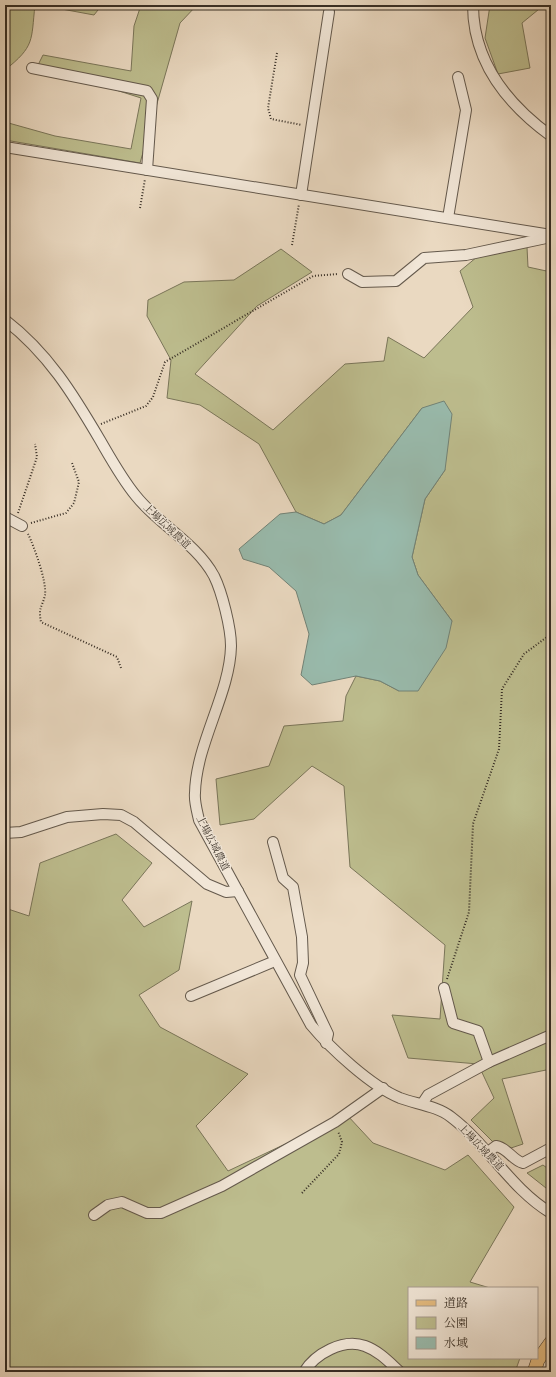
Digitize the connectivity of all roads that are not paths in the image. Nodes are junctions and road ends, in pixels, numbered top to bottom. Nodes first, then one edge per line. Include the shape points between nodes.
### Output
1 (473, 5) edge
2 (329, 12) dead end
3 (32, 68) dead end
4 (458, 77) dead end
5 (551, 136) edge
6 (5, 148) edge
7 (147, 170) junction
8 (301, 195) junction
9 (448, 218) junction
10 (551, 236) edge
11 (348, 274) road end
12 (5, 320) edge
13 (5, 833) edge
14 (273, 842) dead end
15 (238, 891) junction
16 (275, 961) junction
17 (444, 988) road end
18 (191, 996) dead end
19 (551, 1035) edge
20 (326, 1043) junction
21 (489, 1062) junction
22 (383, 1088) junction
23 (422, 1104) junction
24 (551, 1148) edge
25 (488, 1152) junction
26 (551, 1213) edge
27 (94, 1214) dead end
28 (551, 1342) edge
29 (304, 1372) edge
30 (400, 1372) edge
31 (534, 1372) edge

1 - 5 street via 476,36 486,65 505,95 528,119
2 - 8 street
3 - 7 street via 147,91 152,99
4 - 9 street via 466,110
6 - 7 street
7 - 8 street
8 - 9 street
9 - 10 street
10 - 11 street via 466,255 424,258 396,281 362,282
12 - 15 street, 上場広域農道 via 25,335 50,362 136,497 201,558 214,577 228,618 231,646 229,667 198,765 194,794 199,820
13 - 15 street via 21,832 67,817 121,815 134,822 207,884 226,892
14 - 20 street via 283,878 293,886 302,937 303,963 300,975 328,1034
15 - 16 street, 上場広域農道
16 - 18 street
16 - 20 street, 上場広域農道 via 310,1025
17 - 21 street via 453,1023 478,1031
19 - 21 street
20 - 22 street, 上場広域農道
21 - 23 street via 428,1095
22 - 23 street, 上場広域農道 via 399,1098
22 - 27 street via 335,1122 222,1186 161,1213 147,1213 122,1202 108,1205
23 - 25 street, 上場広域農道 via 448,1115 469,1130
24 - 25 street via 523,1163 516,1161 502,1147 496,1146
25 - 26 street, 上場広域農道 via 520,1189
28 - 31 main road via 538,1360
29 - 30 street via 308,1365 330,1348 348,1344 365,1345

